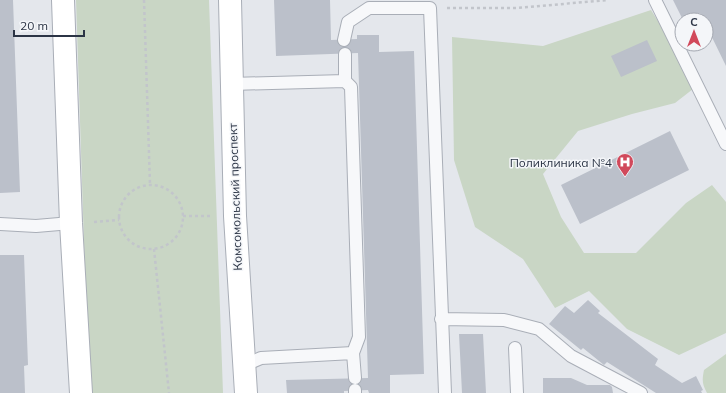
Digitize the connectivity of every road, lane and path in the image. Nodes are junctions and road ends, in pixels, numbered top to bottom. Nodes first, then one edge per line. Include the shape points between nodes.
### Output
1 (63, 0) edge
2 (144, 0) edge
3 (230, 0) edge
4 (607, 0) edge
5 (655, 0) edge
6 (369, 4) edge
7 (430, 8) junction
8 (344, 40) dead end
9 (345, 54) dead end
10 (345, 81) junction
11 (231, 84) junction
12 (726, 144) edge
13 (150, 184) junction
14 (183, 216) junction
15 (216, 216) dead end
16 (119, 220) junction
17 (81, 223) junction
18 (0, 224) edge
19 (154, 249) junction
20 (441, 318) junction
21 (515, 348) dead end
22 (354, 353) junction
23 (245, 365) junction
24 (355, 378) dead end
25 (81, 393) edge
26 (168, 393) edge
27 (246, 393) edge
28 (445, 393) edge
29 (517, 393) edge
30 (641, 393) edge

1 - 17 street
2 - 13 path
3 - 11 street, Комсомольский проспект
4 - 7 path via 518,8
5 - 12 lane
6 - 7 lane
6 - 8 lane via 348,22
7 - 20 lane
9 - 10 lane
10 - 11 lane
10 - 22 lane via 351,87 359,337
11 - 23 street, Комсомольский проспект via 234,216
13 - 14 path via 163,187 174,194 182,205
13 - 16 path via 137,187 127,196 121,207
14 - 15 path
14 - 19 path via 181,230 174,239 165,246
16 - 17 path
16 - 19 path via 123,232 130,241 141,247
17 - 18 lane via 36,226
17 - 25 street
19 - 26 path
20 - 28 lane
20 - 30 lane via 504,320 539,329 571,356
21 - 29 lane
22 - 23 lane via 261,358
22 - 24 lane
23 - 27 street, Комсомольский проспект

